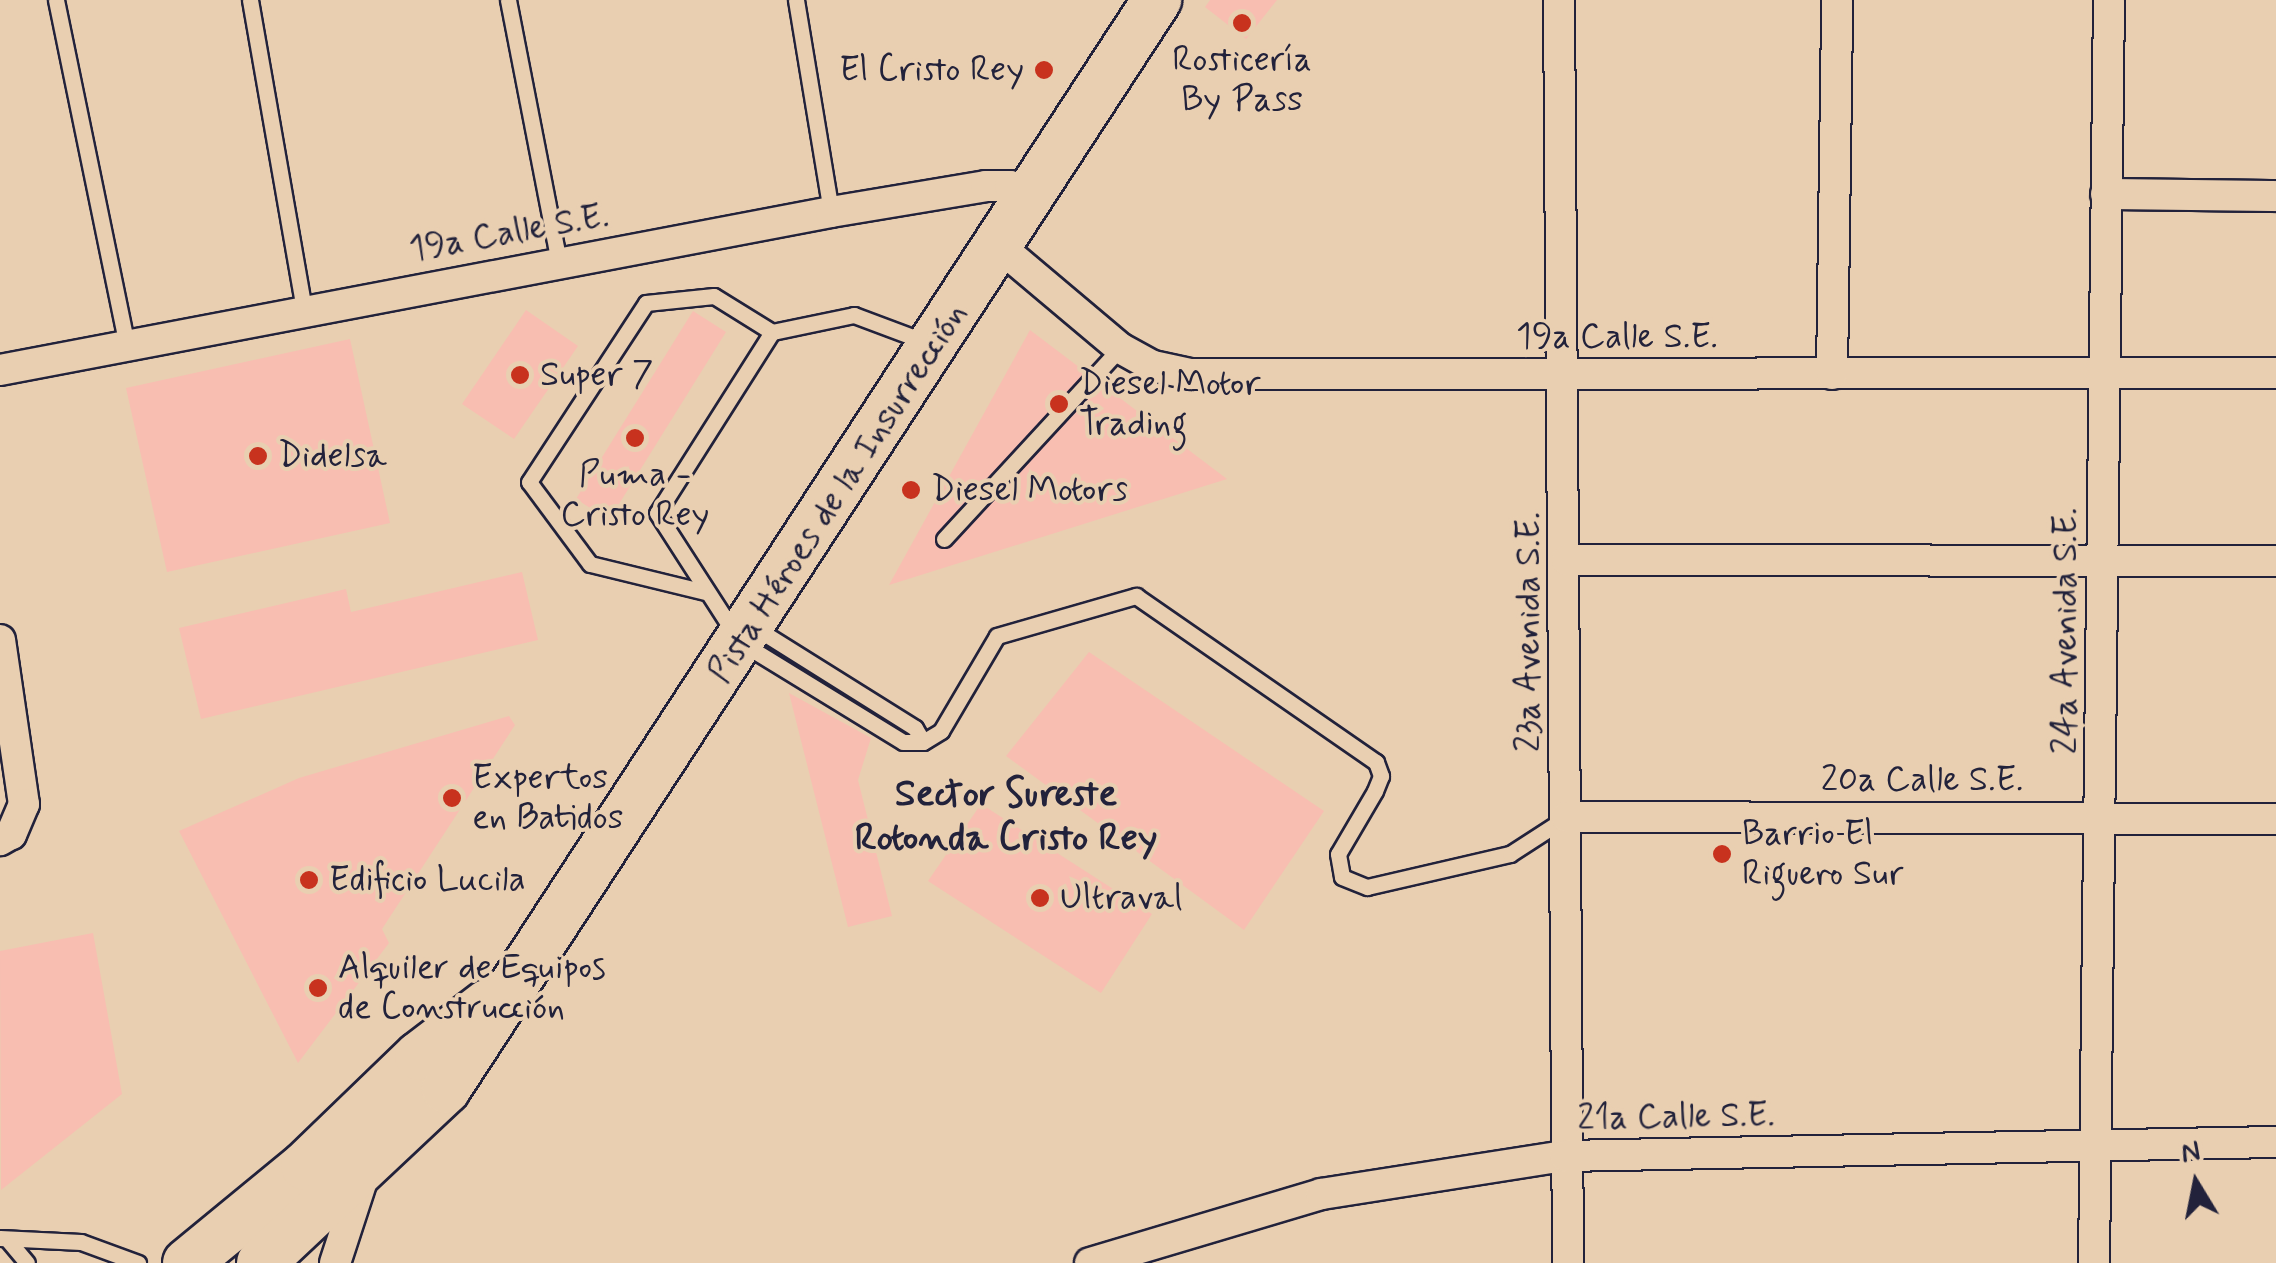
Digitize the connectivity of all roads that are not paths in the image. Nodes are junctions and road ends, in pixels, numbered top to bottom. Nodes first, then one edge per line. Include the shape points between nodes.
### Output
1 (56, 0) edge
2 (250, 0) edge
3 (508, 0) edge
4 (796, 0) edge
5 (1158, 0) edge
6 (1559, 0) edge
7 (1837, 0) edge
8 (2108, 0) edge
9 (2106, 194) junction
10 (1032, 196) junction
11 (2276, 196) edge
12 (831, 212) junction
13 (1000, 246) junction
14 (559, 262) junction
15 (304, 309) junction
16 (772, 332) junction
17 (936, 346) junction
18 (127, 347) junction
19 (1120, 348) junction
20 (0, 370) edge
21 (2276, 372) edge
22 (2104, 373) junction
23 (1566, 374) junction
24 (1832, 374) junction
25 (944, 539) dead end
26 (2104, 558) junction
27 (1566, 560) junction
28 (2276, 561) edge
29 (706, 592) junction
30 (739, 630) junction
31 (0, 640) edge
32 (1567, 817) junction
33 (2103, 818) junction
34 (2276, 820) edge
35 (6, 837) edge
36 (513, 984) junction
37 (2276, 1142) edge
38 (2095, 1147) junction
39 (1565, 1156) junction
40 (367, 1164) junction
41 (4, 1238) edge
42 (27, 1263) edge
43 (138, 1263) edge
44 (187, 1263) edge
45 (260, 1263) edge
46 (336, 1263) edge
47 (1090, 1263) edge
48 (1568, 1263) edge
49 (2094, 1263) edge

1 - 18 lane
2 - 15 lane
3 - 14 lane
4 - 12 lane
5 - 10 main road, Pista Héroes de la Insurrección
6 - 23 street, 23a Avenida S.E.
7 - 24 street
8 - 9 street, 24a Avenida S.E.
9 - 11 street
9 - 22 street, 24a Avenida S.E.
10 - 12 street, 19a Calle S.E. via 1010,186 986,186
10 - 13 main road, Pista Héroes de la Insurrección
12 - 14 street, 19a Calle S.E.
13 - 17 main road, Pista Héroes de la Insurrección
13 - 19 street, 19a Calle S.E.
14 - 15 street, 19a Calle S.E.
15 - 18 street, 19a Calle S.E.
16 - 17 lane via 854,315
16 - 29 lane via 658,513
16 - 29 lane via 714,296 646,302 529,482 590,564
17 - 30 main road, Pista Héroes de la Insurrección
18 - 20 street, 19a Calle S.E.
19 - 23 street, 19a Calle S.E. via 1153,366 1191,374
19 - 25 lane
21 - 22 street, 19a Calle S.E.
22 - 24 street, 19a Calle S.E.
22 - 26 street, 24a Avenida S.E.
23 - 24 street, 19a Calle S.E.
23 - 27 street, 23a Avenida S.E.
26 - 27 street
26 - 28 street
26 - 33 street, 24a Avenida S.E.
27 - 32 street, 23a Avenida S.E.
29 - 30 lane
30 - 32 lane via 904,742 923,742 941,732 998,636 1136,596 1376,762 1381,776 1375,791 1338,854 1342,877 1367,887 1510,854
30 - 36 main road, Pista Héroes de la Insurrección
31 - 35 street via 24,804
32 - 33 street, 20a Calle S.E.
32 - 39 street, 23a Avenida S.E.
33 - 34 street, 20a Calle S.E.
33 - 38 street, 24a Avenida S.E.
36 - 40 main road, Pista Héroes de la Insurrección via 446,1089
36 - 44 main road, Pista Héroes de la Insurrección via 419,1056 305,1166
37 - 38 street, 21a Calle S.E.
38 - 39 street, 21a Calle S.E.
38 - 49 street, 24a Avenida S.E.
39 - 47 street, 21a Calle S.E. via 1321,1194
39 - 48 street, 23a Avenida S.E.
40 - 45 main road, Pista Héroes de la Insurrección
40 - 46 street
41 - 42 lane
41 - 43 lane via 82,1242

